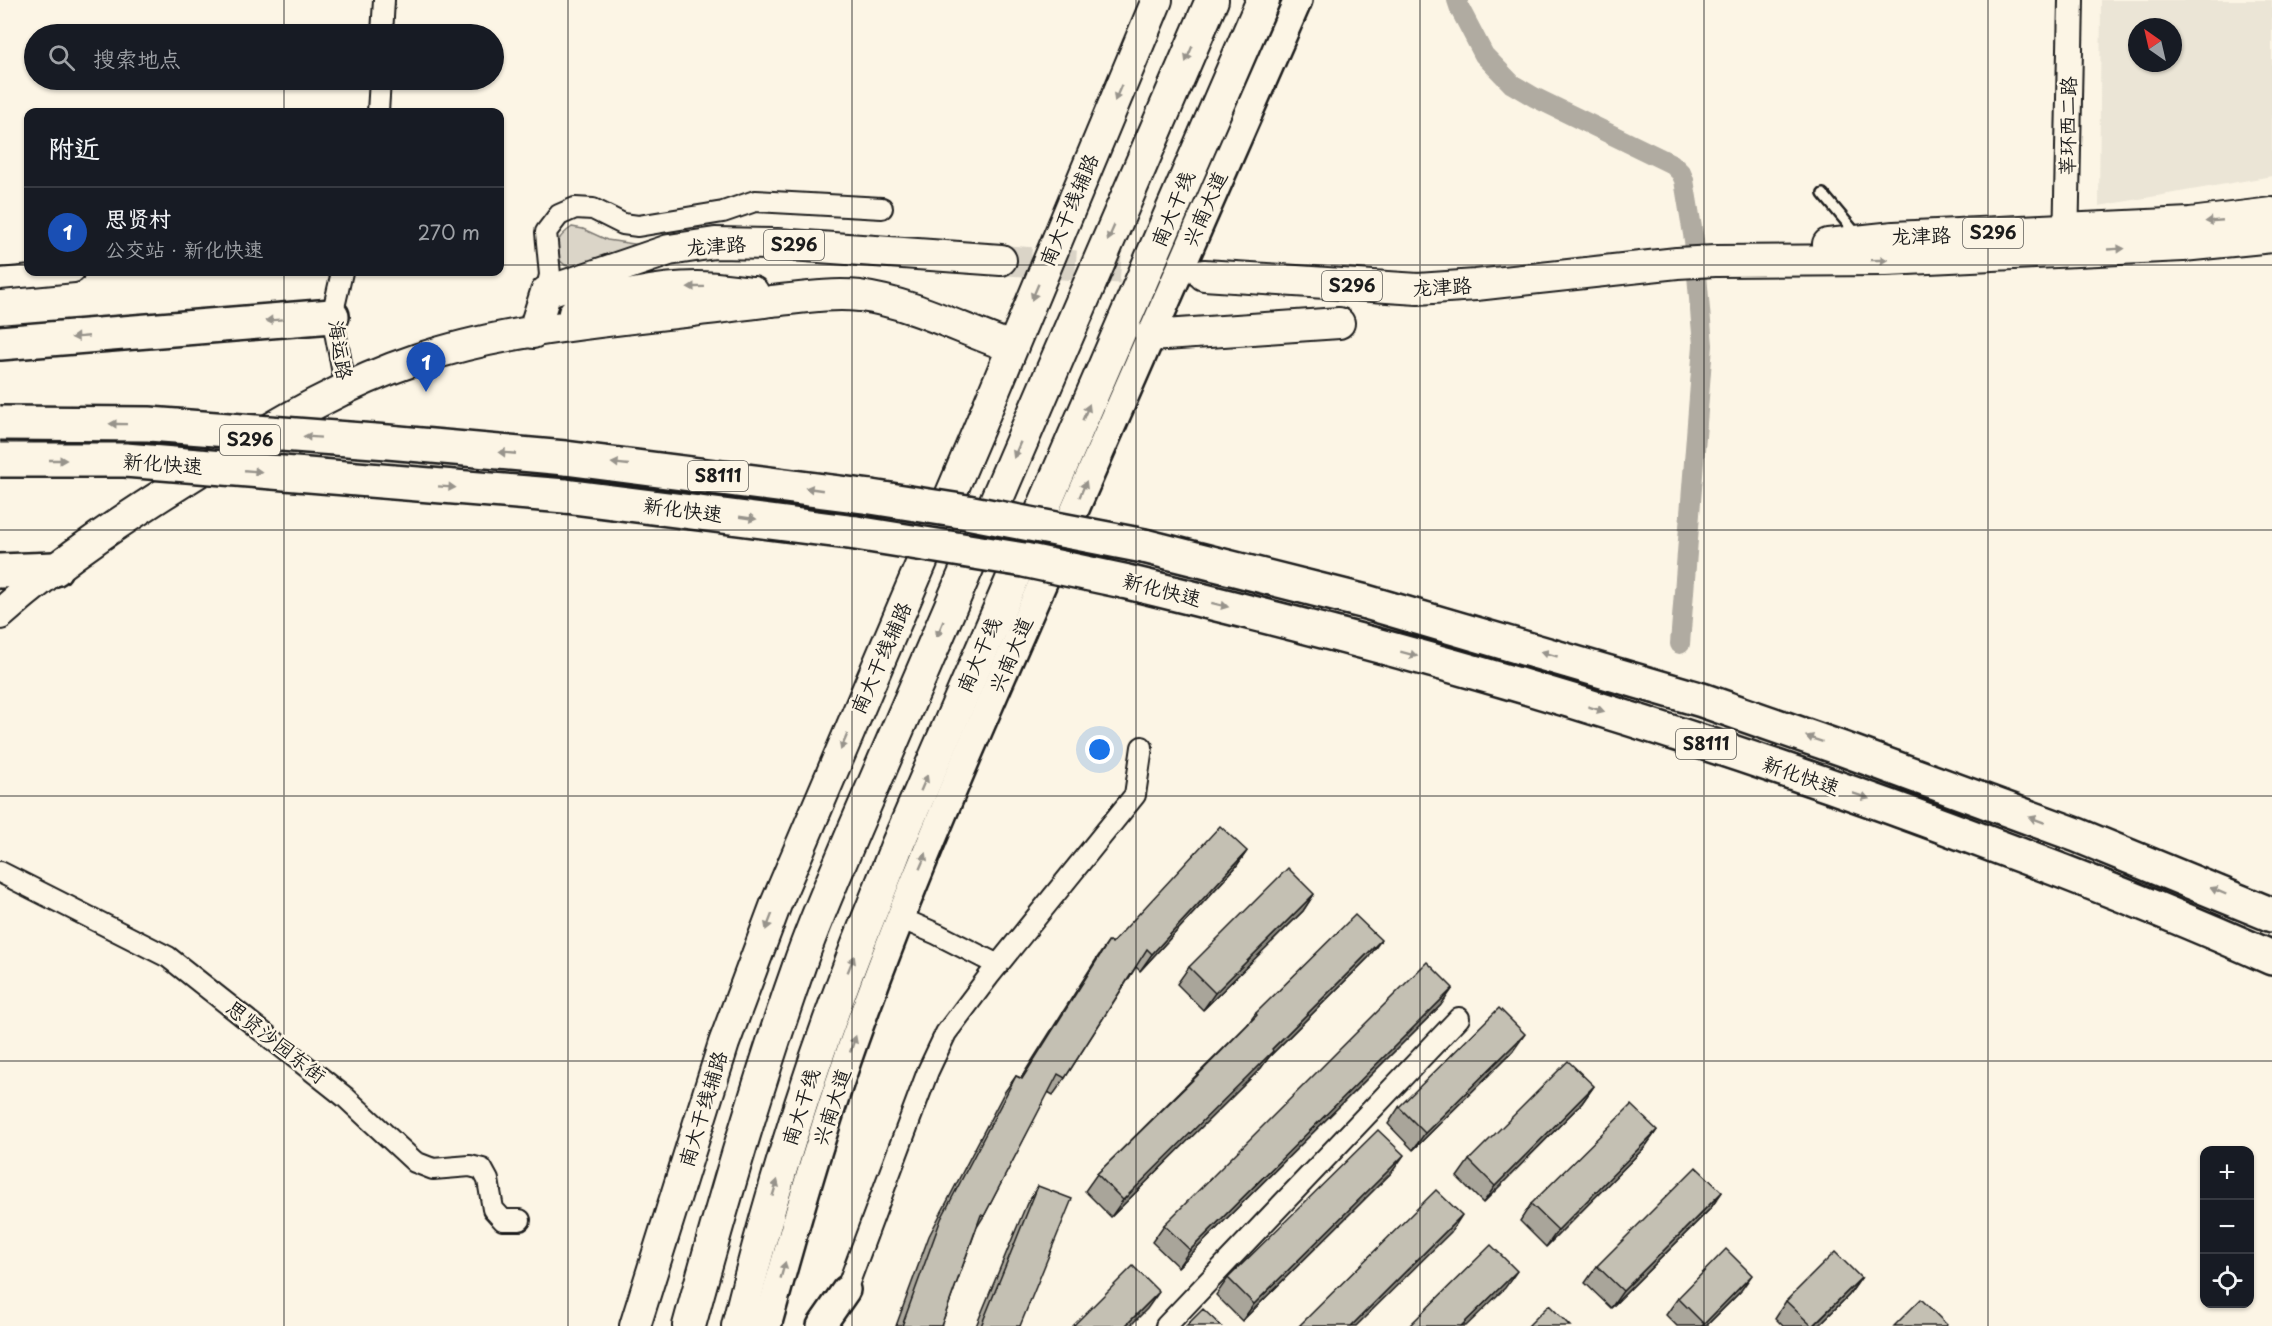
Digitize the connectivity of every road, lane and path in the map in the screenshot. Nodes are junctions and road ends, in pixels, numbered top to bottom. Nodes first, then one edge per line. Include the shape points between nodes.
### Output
1 (384, 0) edge
2 (1157, 0) edge
3 (1212, 0) edge
4 (1263, 0) edge
5 (1298, 0) edge
6 (2071, 0) edge
7 (383, 24) edge
8 (379, 90) edge
9 (378, 108) edge
10 (1823, 194) dead end
11 (882, 208) dead end
12 (2272, 213) edge
13 (2272, 237) edge
14 (1861, 240) junction
15 (2066, 240) junction
16 (1001, 260) tunnel mouth
17 (1715, 261) junction
18 (1204, 275) dead end
19 (32, 276) edge
20 (341, 276) edge
21 (0, 279) edge
22 (546, 292) junction
23 (332, 316) junction
24 (1339, 323) dead end
25 (533, 333) junction
26 (1150, 336) junction
27 (0, 343) edge
28 (1012, 347) junction
29 (346, 390) junction
30 (0, 423) edge
31 (0, 460) edge
32 (55, 569) junction
33 (0, 571) edge
34 (0, 614) edge
35 (1143, 747) dead end
36 (0, 872) edge
37 (2272, 915) edge
38 (900, 918) junction
39 (2272, 958) edge
40 (998, 965) junction
41 (1459, 1018) dead end
42 (520, 1220) dead end
43 (846, 1290) junction
44 (634, 1326) edge
45 (689, 1326) edge
46 (738, 1326) edge
47 (767, 1326) edge
48 (821, 1326) edge
49 (833, 1326) edge
50 (1166, 1326) edge

1 - 7 street
2 -> 28 main road, 南大干线辅路
3 -> 45 highway via 800,963 757,1089
46 -> 4 highway, 南大干线 via 800,1107 896,848
5 - 26 main road, 兴南大道
6 - 15 street, 莘环西二路
8 - 9 street
10 - 14 lane
11 - 22 street via 755,201 723,212 639,226 623,224 593,209 575,208 559,215 546,232 550,275
12 -> 15 main road, 龙津路 / S296
15 -> 13 main road, 龙津路 / S296 via 2216,243
14 - 15 main road, 龙津路 / S296
14 - 17 main road, 龙津路 / S296
17 -> 15 main road, 龙津路 / S296 via 1886,260
16 - 22 main road, 龙津路 / S296 via 716,243 647,256
17 - 18 main road, 龙津路 / S296 via 1418,289
19 - 21 street
20 - 23 street, 海运路
22 - 25 main road
23 -> 27 highway
23 - 29 street, 海运路
24 - 26 main road
25 - 28 main road via 587,307 613,300 663,290 711,287 796,298 842,295 884,300
25 - 29 main road, S296 via 418,358
38 -> 26 main road, 兴南大道
28 -> 44 main road, 南大干线辅路 via 751,967
29 - 32 main road, S296 via 296,412 148,503
37 -> 30 highway, 新化快速 / S8111, bridge via 2076,835 1702,700 1366,602 1143,546 872,497 565,458 149,424
31 -> 39 highway, 新化快速 / S8111, bridge via 125,460 565,496 856,533 1123,580 1503,680 1783,769 2059,870
32 - 33 highway
32 - 34 main road, S296
35 - 40 street via 1135,795
36 - 42 street, 思贤沙园东街 via 168,957 345,1096 415,1162 433,1169 482,1169 493,1209 503,1220
38 - 40 street
47 -> 38 main road, 兴南大道 via 828,1117
40 - 43 street via 946,1033 928,1071
41 - 50 street via 1198,1306
43 - 48 main road
43 - 49 street

